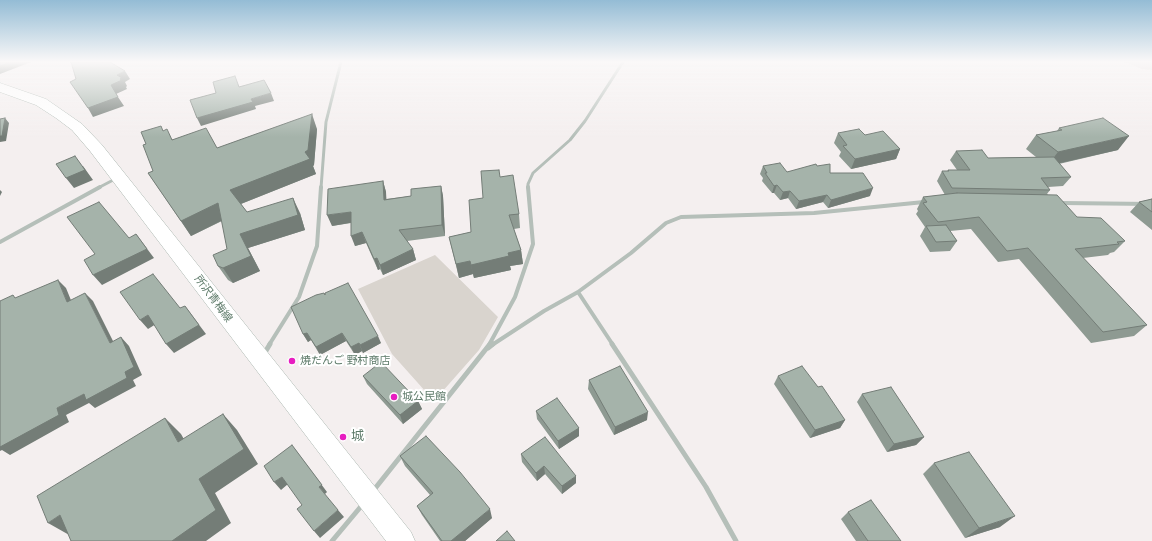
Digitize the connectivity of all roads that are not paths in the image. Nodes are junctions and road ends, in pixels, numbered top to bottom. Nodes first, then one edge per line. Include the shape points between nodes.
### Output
1 (0, 87) edge
2 (335, 87) edge
3 (607, 87) edge
4 (120, 176) junction
5 (928, 202) edge
6 (1057, 202) edge
7 (1152, 204) edge
8 (0, 242) edge
9 (578, 292) junction
10 (488, 348) junction
11 (260, 360) junction
12 (368, 498) junction
13 (332, 541) edge
14 (402, 541) edge
15 (736, 541) edge

1 - 4 main road, 所沢青梅線 via 41,102 61,115 77,127
2 - 11 street via 326,122 317,246 299,297
3 - 10 street via 570,140 533,173 528,184 533,244 515,297
4 - 8 street
4 - 11 main road, 所沢青梅線
5 - 9 street via 814,213 681,217 666,223 631,253
6 - 7 street
9 - 10 street
9 - 15 street via 706,487
10 - 12 street
11 - 12 main road, 所沢青梅線
12 - 13 street
12 - 14 main road, 所沢青梅線

